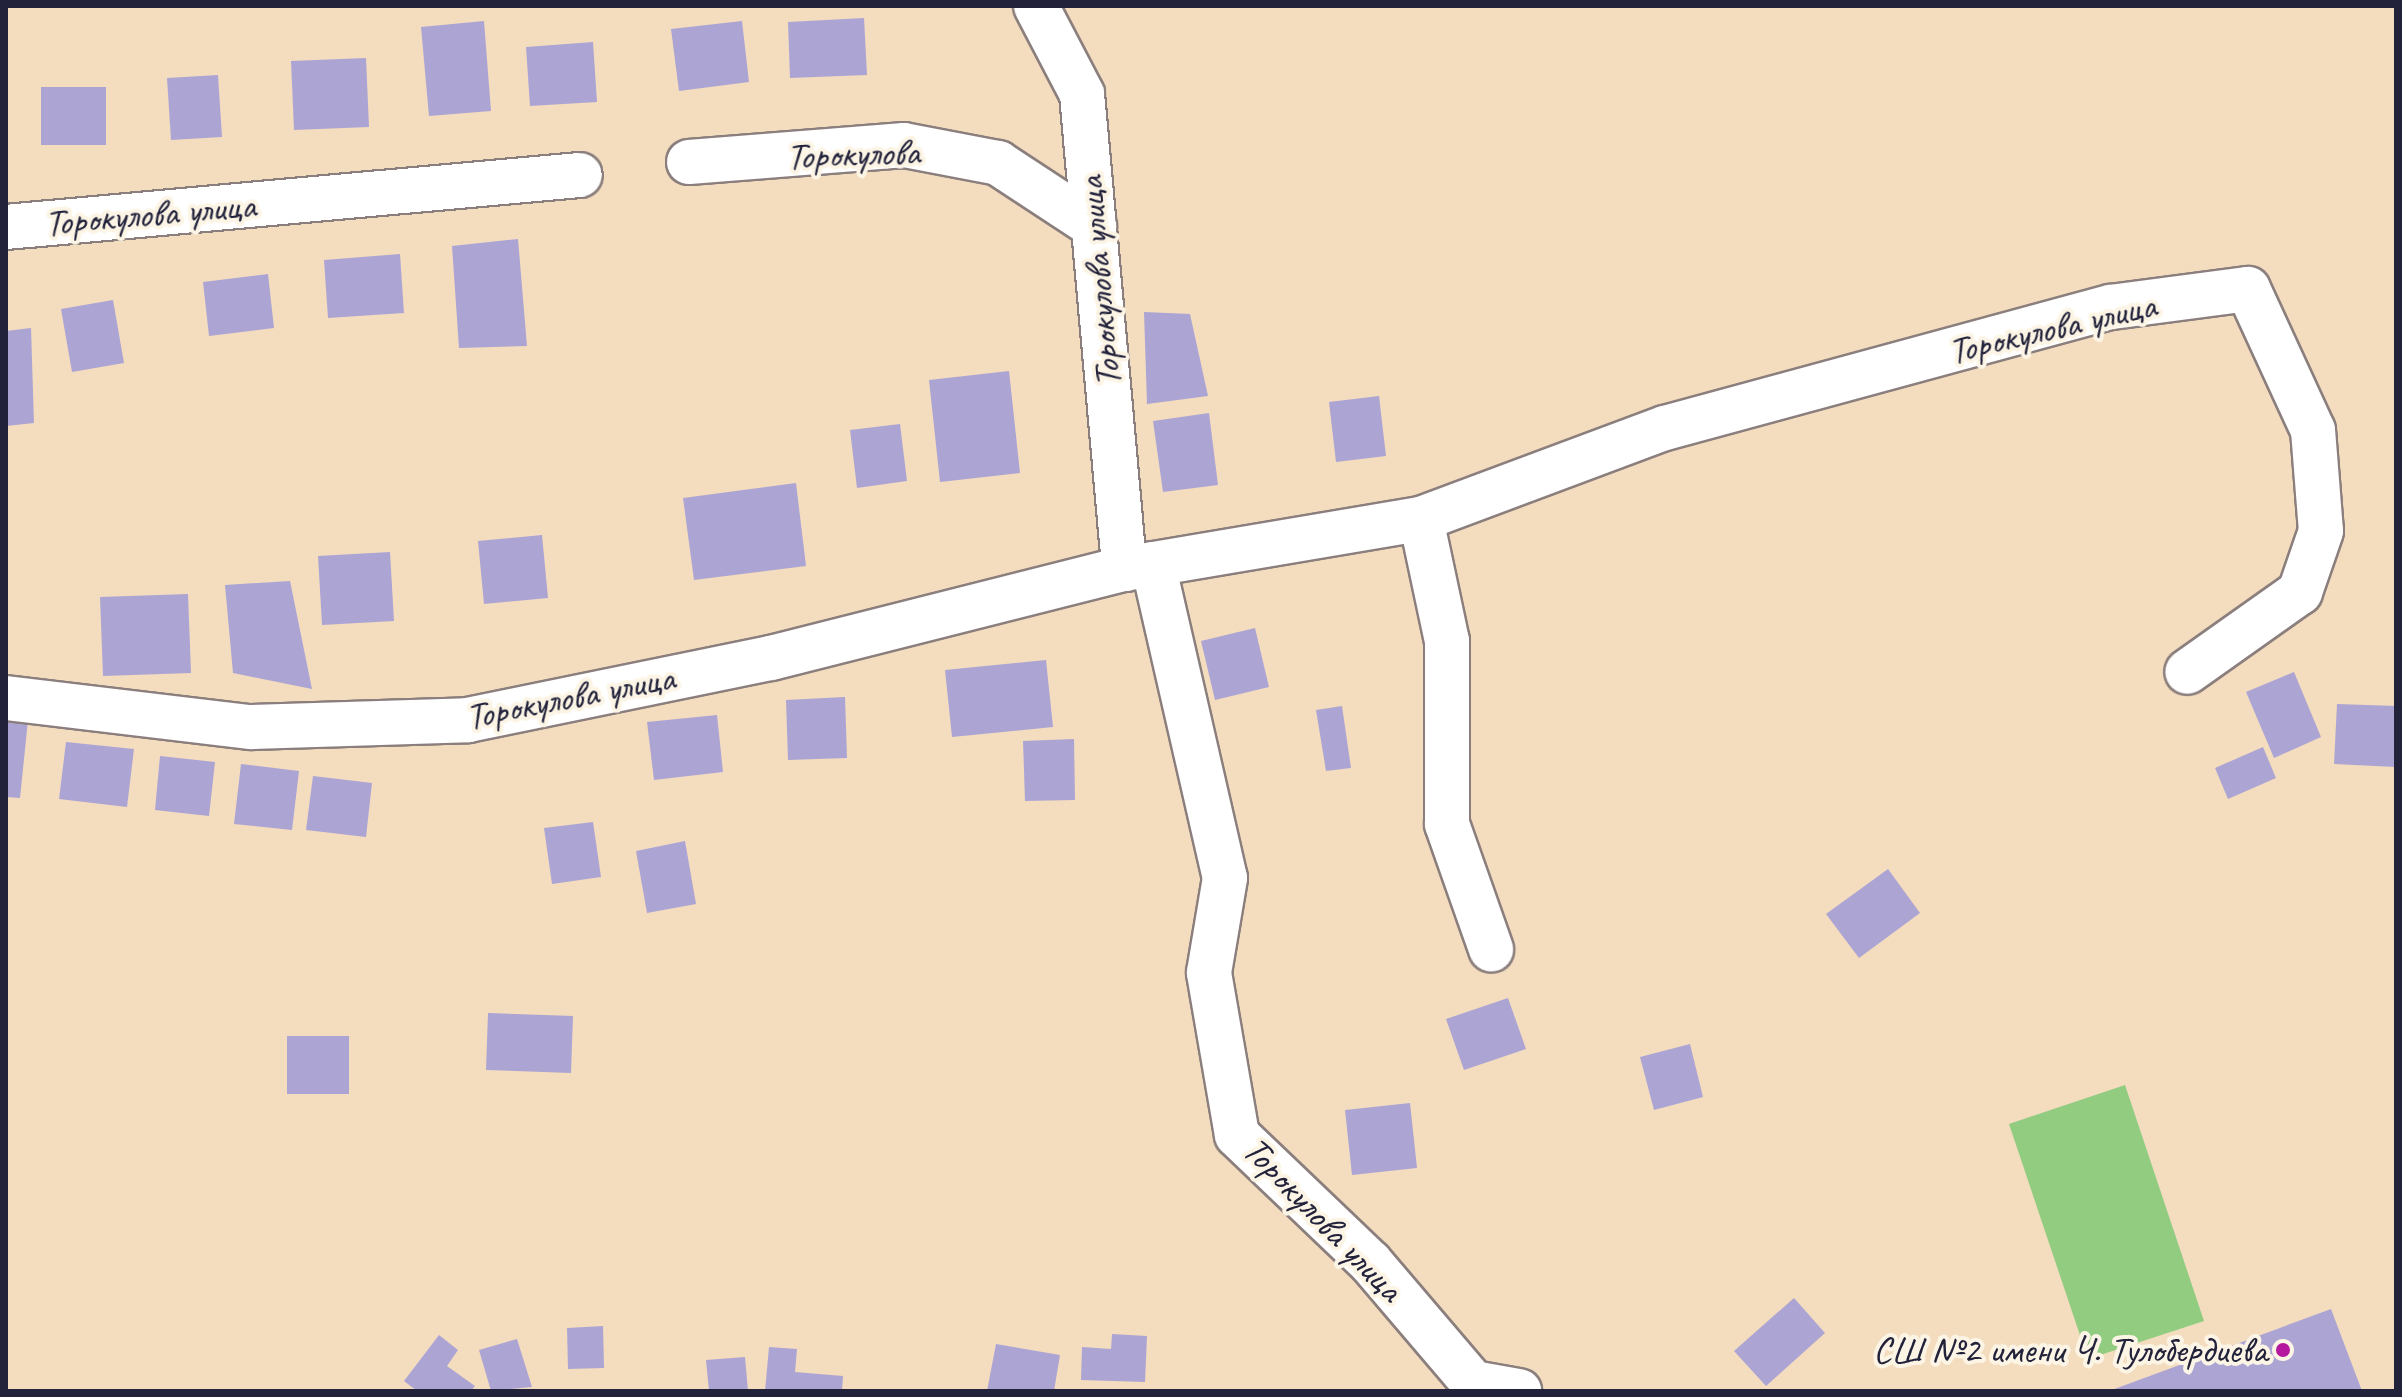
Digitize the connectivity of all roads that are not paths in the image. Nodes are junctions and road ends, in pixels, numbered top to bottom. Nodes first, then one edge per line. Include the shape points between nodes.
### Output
1 (1036, 6) edge
2 (689, 162) dead end
3 (580, 175) dead end
4 (1094, 226) junction
5 (6, 227) edge
6 (1421, 519) junction
7 (1138, 566) junction
8 (2187, 672) dead end
9 (6, 698) edge
10 (1491, 949) dead end
11 (1519, 1391) edge

1 - 4 street, Торокулова улица via 1082,94
2 - 4 street, Торокулова via 904,145 998,163
3 - 5 street, Торокулова улица
4 - 7 street, Торокулова улица
6 - 7 street, Торокулова улица
6 - 8 street, Торокулова улица via 1665,428 2111,307 2248,289 2313,430 2321,531 2300,592
6 - 10 street via 1447,641 1447,824
7 - 9 street, Торокулова улица via 771,658 468,720 251,727
7 - 11 street, Торокулова улица via 1225,878 1209,973 1237,1135 1370,1262 1473,1383

